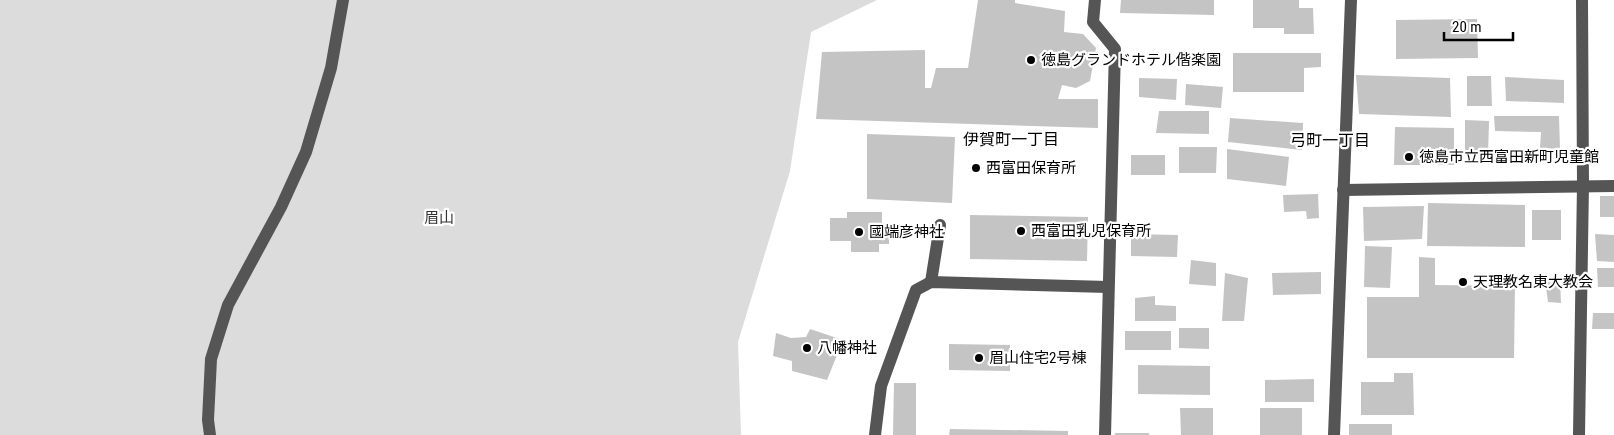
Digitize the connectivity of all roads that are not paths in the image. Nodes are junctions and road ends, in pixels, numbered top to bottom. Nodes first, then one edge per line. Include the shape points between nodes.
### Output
1 (343, 0) edge
2 (1095, 0) edge
3 (1351, 0) edge
4 (1582, 0) edge
5 (1583, 185) junction
6 (1614, 186) edge
7 (1343, 190) junction
8 (940, 225) dead end
9 (931, 282) junction
10 (1108, 287) junction
11 (210, 435) edge
12 (875, 435) edge
13 (1105, 435) edge
14 (1334, 435) edge
15 (1579, 435) edge

1 - 11 street via 331,68 306,152 282,206 228,305 211,359
2 - 10 street via 1093,22 1115,49
3 - 7 street
4 - 5 street
5 - 6 street
5 - 7 street
5 - 15 street
7 - 14 street
8 - 9 street
9 - 10 street
9 - 12 street via 916,290 881,386
10 - 13 street

